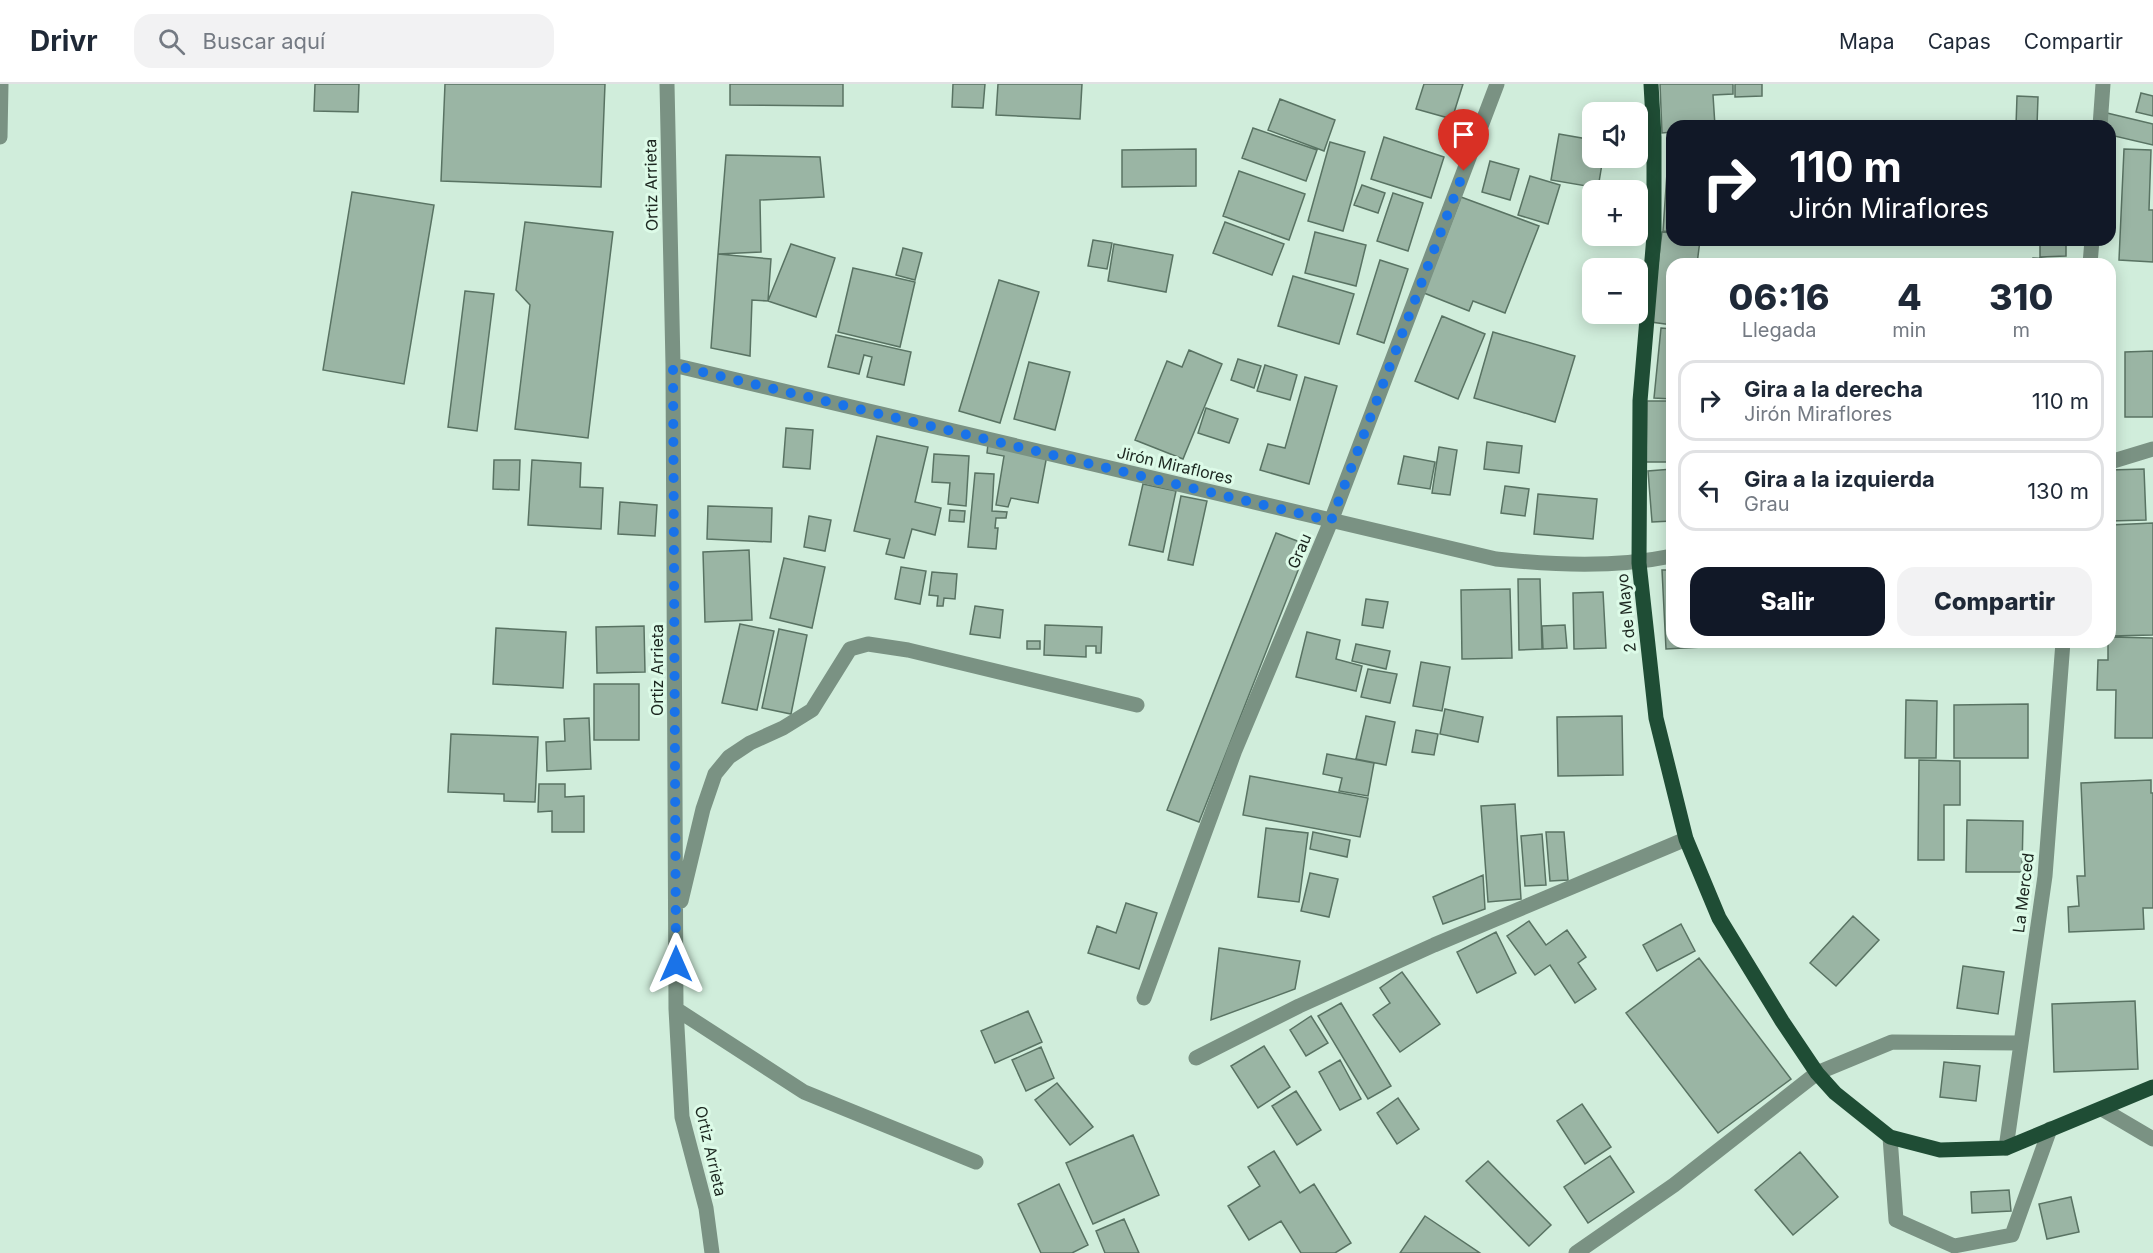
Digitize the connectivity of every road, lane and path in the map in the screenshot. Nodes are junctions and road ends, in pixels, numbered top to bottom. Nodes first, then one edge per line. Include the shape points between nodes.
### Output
1 (1, 84) edge
2 (667, 84) edge
3 (1497, 84) edge
4 (1651, 84) edge
5 (2103, 84) edge
6 (2100, 120) edge
7 (0, 137) edge
8 (673, 365) junction
9 (2153, 449) edge
10 (2116, 460) edge
11 (1331, 521) junction
12 (1666, 557) edge
13 (1639, 563) junction
14 (2063, 648) edge
15 (1137, 705) dead end
16 (1686, 839) junction
17 (676, 919) junction
18 (1144, 998) dead end
19 (676, 1009) junction
20 (2020, 1043) junction
21 (1196, 1058) dead end
22 (1817, 1073) junction
23 (2153, 1087) edge
24 (2102, 1108) junction
25 (2050, 1129) junction
26 (1890, 1137) junction
27 (2153, 1139) edge
28 (2006, 1148) junction
29 (976, 1162) dead end
30 (712, 1253) edge
31 (1576, 1253) edge

1 - 7 street
2 - 8 street, Ortiz Arrieta
3 - 11 street, Grau
4 - 13 main road, 2 de Mayo via 1654,236 1640,401
5 - 6 street
8 - 11 street, Jirón Miraflores
8 - 17 street, Ortiz Arrieta
9 - 10 street
11 - 13 street, Jirón Miraflores via 1496,559 1554,565
11 - 18 street, Grau via 1235,750
12 - 13 street, Jirón Miraflores
13 - 16 main road, 2 de Mayo via 1656,718
14 - 20 street, La Merced via 2045,876
15 - 17 street via 908,650 868,644 850,649 812,710 729,757 716,774 703,809
16 - 21 street via 1434,945
16 - 22 main road, 2 de Mayo via 1719,918
17 - 19 street, Ortiz Arrieta
19 - 29 street via 804,1092
19 - 30 street, Ortiz Arrieta via 682,1117 706,1208
20 - 22 street via 1892,1042
20 - 28 street, La Merced
22 - 26 main road, 2 de Mayo via 1835,1093
22 - 31 street via 1674,1185
23 - 24 main road
24 - 25 main road
24 - 27 street
25 - 26 street via 2012,1235 1954,1246 1896,1220
25 - 28 main road
26 - 28 main road via 1940,1150

